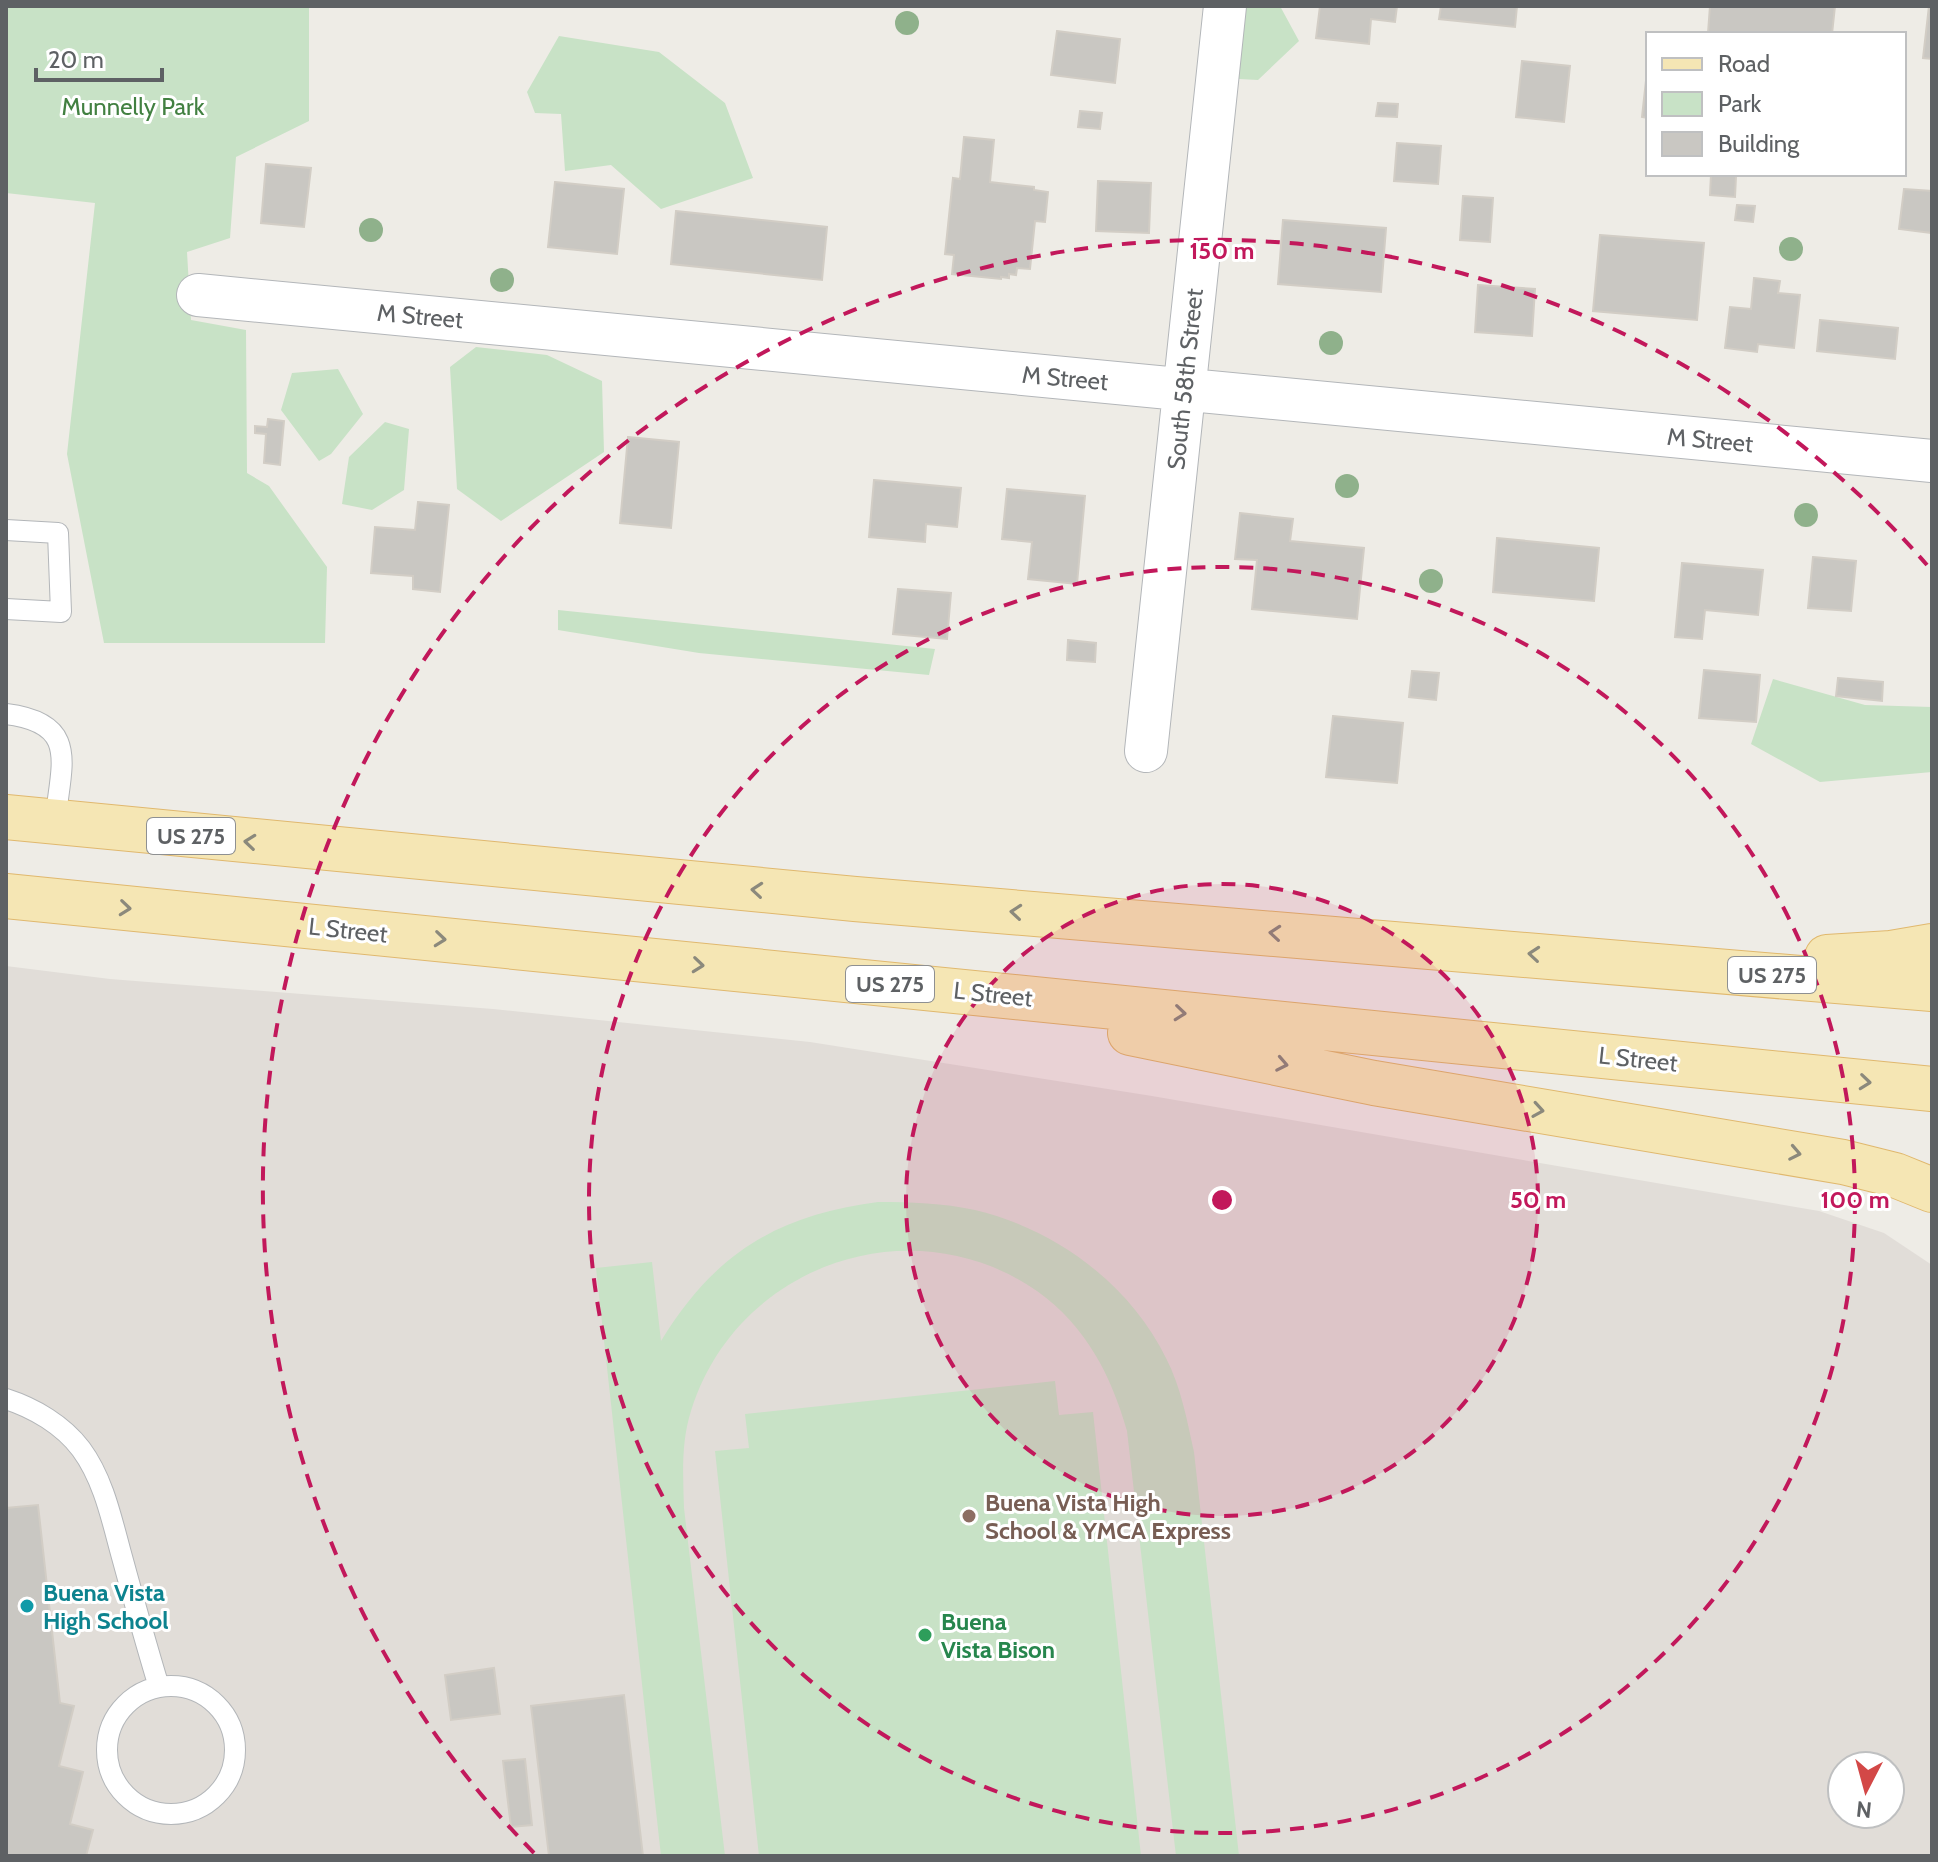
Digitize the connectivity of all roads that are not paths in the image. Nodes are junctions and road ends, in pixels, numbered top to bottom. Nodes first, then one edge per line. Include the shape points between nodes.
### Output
1 (1225, 6) edge
2 (198, 295) dead end
3 (1184, 390) junction
4 (1932, 461) edge
5 (6, 530) edge
6 (6, 609) edge
7 (6, 714) edge
8 (1146, 751) dead end
9 (6, 817) edge
10 (55, 822) junction
11 (6, 896) edge
12 (1932, 946) edge
13 (1612, 961) junction
14 (904, 985) junction
15 (1932, 989) edge
16 (1932, 1089) edge
17 (1932, 1190) edge
18 (6, 1399) edge
19 (159, 1687) junction

1 - 3 street, South 58th Street
2 - 3 street, M Street
3 - 4 street, M Street
3 - 8 street, South 58th Street
5 - 6 lane via 58,533 61,612
7 - 10 lane via 42,722 56,732 61,754
9 - 10 main road, US 275
13 -> 10 main road, US 275 via 855,899
11 -> 14 main road, L Street / US 275
12 - 13 main road via 1813,958
13 - 15 main road, US 275
14 -> 16 main road, L Street / US 275
14 -> 17 main road via 1374,1083 1843,1162
18 - 19 lane via 36,1410 81,1448 112,1521
19 - 19 lane via 121,1709 108,1739 110,1771 121,1791 138,1805 181,1814 200,1807 223,1787 235,1760 235,1739 216,1704 179,1686

